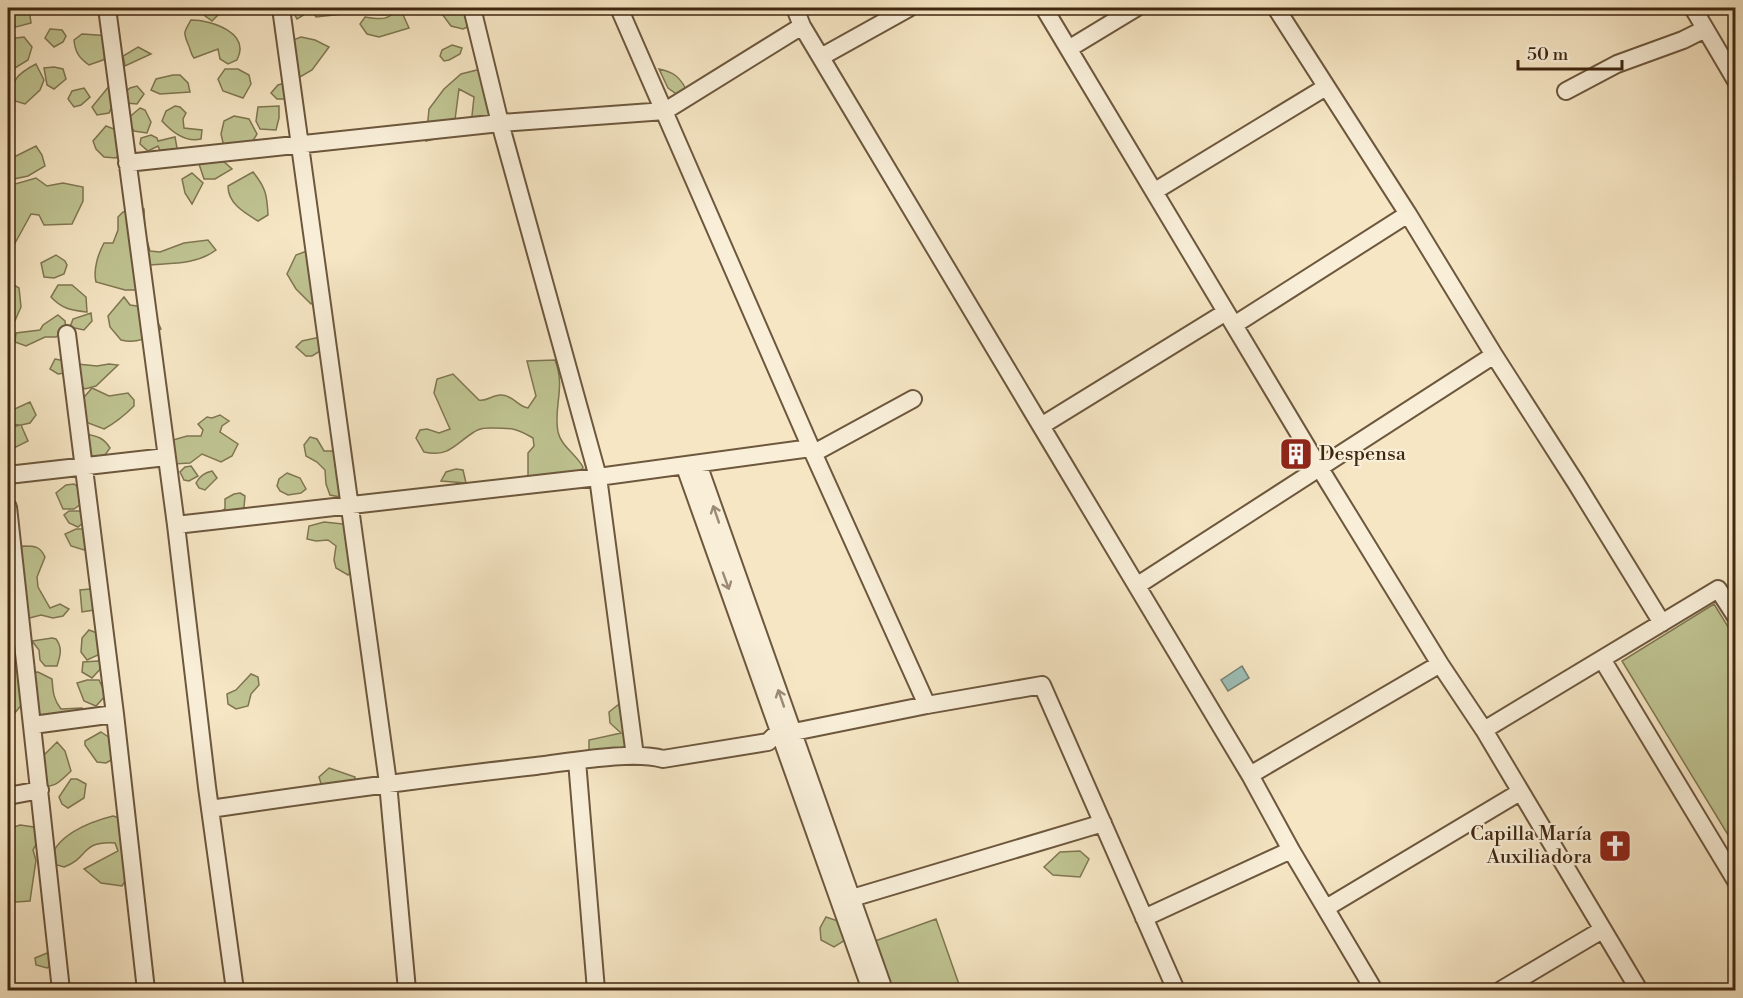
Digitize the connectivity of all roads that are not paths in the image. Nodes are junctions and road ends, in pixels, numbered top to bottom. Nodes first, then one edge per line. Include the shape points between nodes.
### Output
1 (106, 8) edge
2 (281, 8) edge
3 (472, 8) edge
4 (619, 8) edge
5 (795, 8) edge
6 (909, 8) edge
7 (1044, 8) edge
8 (1136, 8) edge
9 (1276, 8) edge
10 (1693, 8) edge
11 (802, 26) junction
12 (1704, 28) junction
13 (1070, 48) junction
14 (821, 57) junction
15 (1736, 81) edge
16 (1326, 87) junction
17 (1566, 91) dead end
18 (665, 111) junction
19 (500, 123) junction
20 (298, 144) junction
21 (127, 163) junction
22 (1155, 191) junction
23 (1408, 214) junction
24 (1230, 319) junction
25 (67, 334) dead end
26 (1494, 356) junction
27 (913, 399) dead end
28 (1041, 426) junction
29 (812, 451) junction
30 (166, 457) junction
31 (83, 465) junction
32 (692, 465) junction
33 (1319, 467) junction
34 (8, 475) edge
35 (598, 477) junction
36 (350, 505) junction
37 (8, 516) edge
38 (176, 525) junction
39 (1138, 585) junction
40 (1736, 617) edge
41 (1662, 623) junction
42 (1602, 659) junction
43 (1440, 664) junction
44 (927, 705) junction
45 (115, 714) junction
46 (33, 725) junction
47 (1484, 730) junction
48 (782, 734) junction
49 (642, 755) junction
50 (577, 761) junction
51 (1250, 775) junction
52 (388, 783) junction
53 (40, 790) junction
54 (1520, 792) junction
55 (8, 796) edge
56 (210, 809) junction
57 (1103, 823) junction
58 (1291, 850) junction
59 (1730, 861) edge
60 (1736, 881) edge
61 (845, 900) junction
62 (1326, 908) junction
63 (1144, 918) junction
64 (1602, 930) junction
65 (61, 990) edge
66 (146, 990) edge
67 (235, 990) edge
68 (407, 990) edge
69 (596, 990) edge
70 (871, 990) edge
71 (884, 990) edge
72 (1176, 990) edge
73 (1374, 990) edge
74 (1501, 990) edge
75 (1639, 990) edge

1 - 21 street
2 - 20 street
3 - 19 street
4 - 18 street
5 - 11 street
6 - 14 street
7 - 13 street
8 - 13 street
9 - 16 street
10 - 12 street
11 - 14 street
11 - 18 street
12 - 15 street
12 - 17 street via 1683,40 1617,64
13 - 22 street
14 - 28 street
16 - 22 street
16 - 23 street
18 - 19 street
18 - 29 street
19 - 20 street
19 - 35 street
20 - 21 street
20 - 36 street
21 - 30 street
22 - 24 street
23 - 24 street
23 - 26 street
24 - 28 street
24 - 33 street
25 - 31 street
26 - 33 street
26 - 41 street
27 - 29 street
28 - 39 street
29 - 32 street
29 - 44 street
30 - 31 street
30 - 38 street
31 - 34 street
31 - 45 street
32 - 35 street
32 - 48 street
33 - 39 street
33 - 43 street
35 - 36 street
35 - 49 street
36 - 38 street
36 - 52 street
37 - 46 street
38 - 56 street
39 - 51 street
40 - 41 street via 1718,589
41 - 42 street
42 - 47 street
42 - 59 street
43 - 47 street
43 - 51 street
44 - 48 street
44 - 57 street via 1042,685
45 - 46 street
45 - 66 street
46 - 53 street
47 - 54 street
48 - 49 street via 768,742 663,759
48 - 61 street
49 - 50 street
50 - 52 street
50 - 69 street
51 - 58 street
52 - 56 street
52 - 68 street
53 - 55 street
53 - 65 street
54 - 62 street
54 - 64 street
56 - 67 street
57 - 61 street
57 - 63 street
58 - 62 street
58 - 63 street
59 - 60 street
61 - 70 street
61 - 71 street
62 - 73 street
63 - 72 street
64 - 74 street
64 - 75 street

